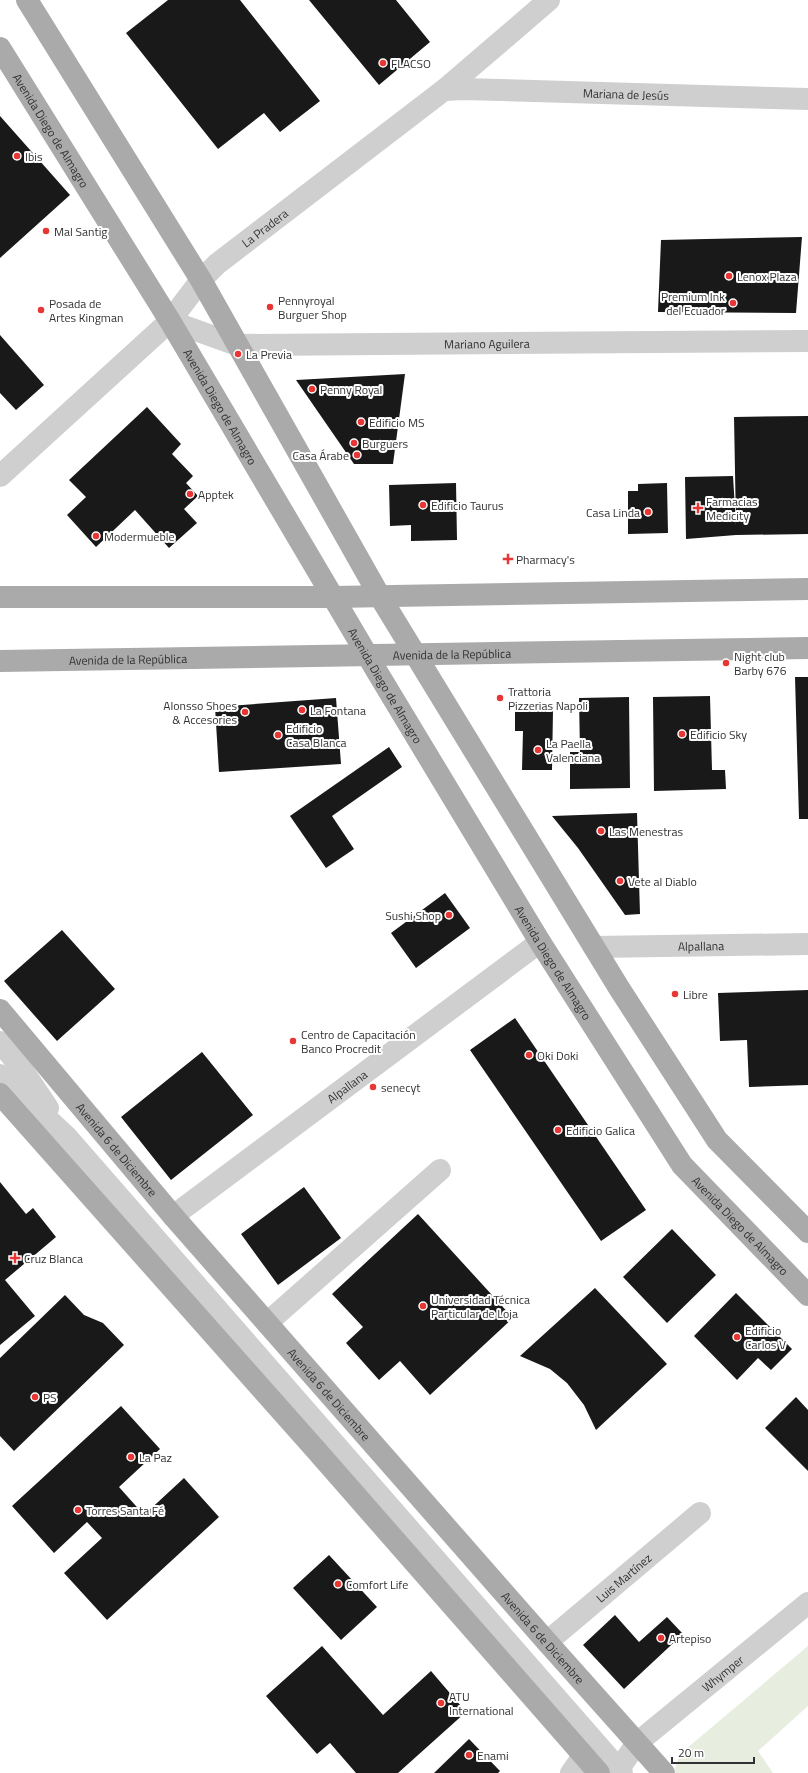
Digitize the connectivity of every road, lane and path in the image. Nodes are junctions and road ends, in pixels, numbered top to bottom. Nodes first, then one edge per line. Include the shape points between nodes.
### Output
1 (27, 0) edge
2 (549, 0) edge
3 (0, 48) edge
4 (444, 90) junction
5 (808, 99) edge
6 (201, 280) junction
7 (170, 321) junction
8 (808, 341) edge
9 (237, 345) junction
10 (0, 476) edge
11 (808, 589) edge
12 (379, 595) junction
13 (0, 597) edge
14 (333, 597) junction
15 (808, 648) edge
16 (415, 654) junction
17 (368, 655) junction
18 (0, 660) edge
19 (540, 942) junction
20 (808, 944) edge
21 (594, 947) junction
22 (0, 1010) edge
23 (0, 1042) edge
24 (0, 1075) edge
25 (0, 1094) edge
26 (66, 1136) junction
27 (440, 1170) dead end
28 (173, 1216) junction
29 (808, 1232) edge
30 (808, 1295) edge
31 (267, 1323) junction
32 (700, 1513) dead end
33 (808, 1603) edge
34 (547, 1642) junction
35 (637, 1743) junction
36 (577, 1764) edge
37 (612, 1768) edge
38 (664, 1773) edge

1 - 6 main road
2 - 4 street, La Pradera
3 - 7 main road, Avenida Diego de Almagro
4 - 5 street, Mariana de Jesús
4 - 6 street, La Pradera via 217,264
6 - 7 street, La Pradera
6 - 9 main road
7 - 9 street, Mariano Aguilera
7 - 10 street, La Pradera
7 - 14 main road, Avenida Diego de Almagro
8 - 9 street, Mariano Aguilera
9 - 12 main road
11 - 12 main road
12 - 14 main road
12 - 16 main road
13 - 14 main road
14 - 17 main road, Avenida Diego de Almagro
15 - 16 main road, Avenida de la República
16 - 17 main road, Avenida de la República
16 - 21 main road
17 - 18 main road, Avenida de la República
17 - 19 main road, Avenida Diego de Almagro
19 - 28 street, Alpallana
19 - 30 main road, Avenida Diego de Almagro via 682,1165
20 - 21 street, Alpallana
21 - 29 main road via 717,1140
22 - 28 main road, Avenida 6 de Diciembre
23 - 26 street via 20,1066
24 - 26 street
25 - 36 main road via 316,1450
26 - 37 street
27 - 31 street
28 - 31 main road, Avenida 6 de Diciembre
31 - 34 main road, Avenida 6 de Diciembre
32 - 34 street, Luis Martínez
33 - 35 street, Whymper
34 - 35 main road, Avenida 6 de Diciembre
35 - 37 street, Whymper
35 - 38 main road, Avenida 6 de Diciembre
36 - 37 main road

